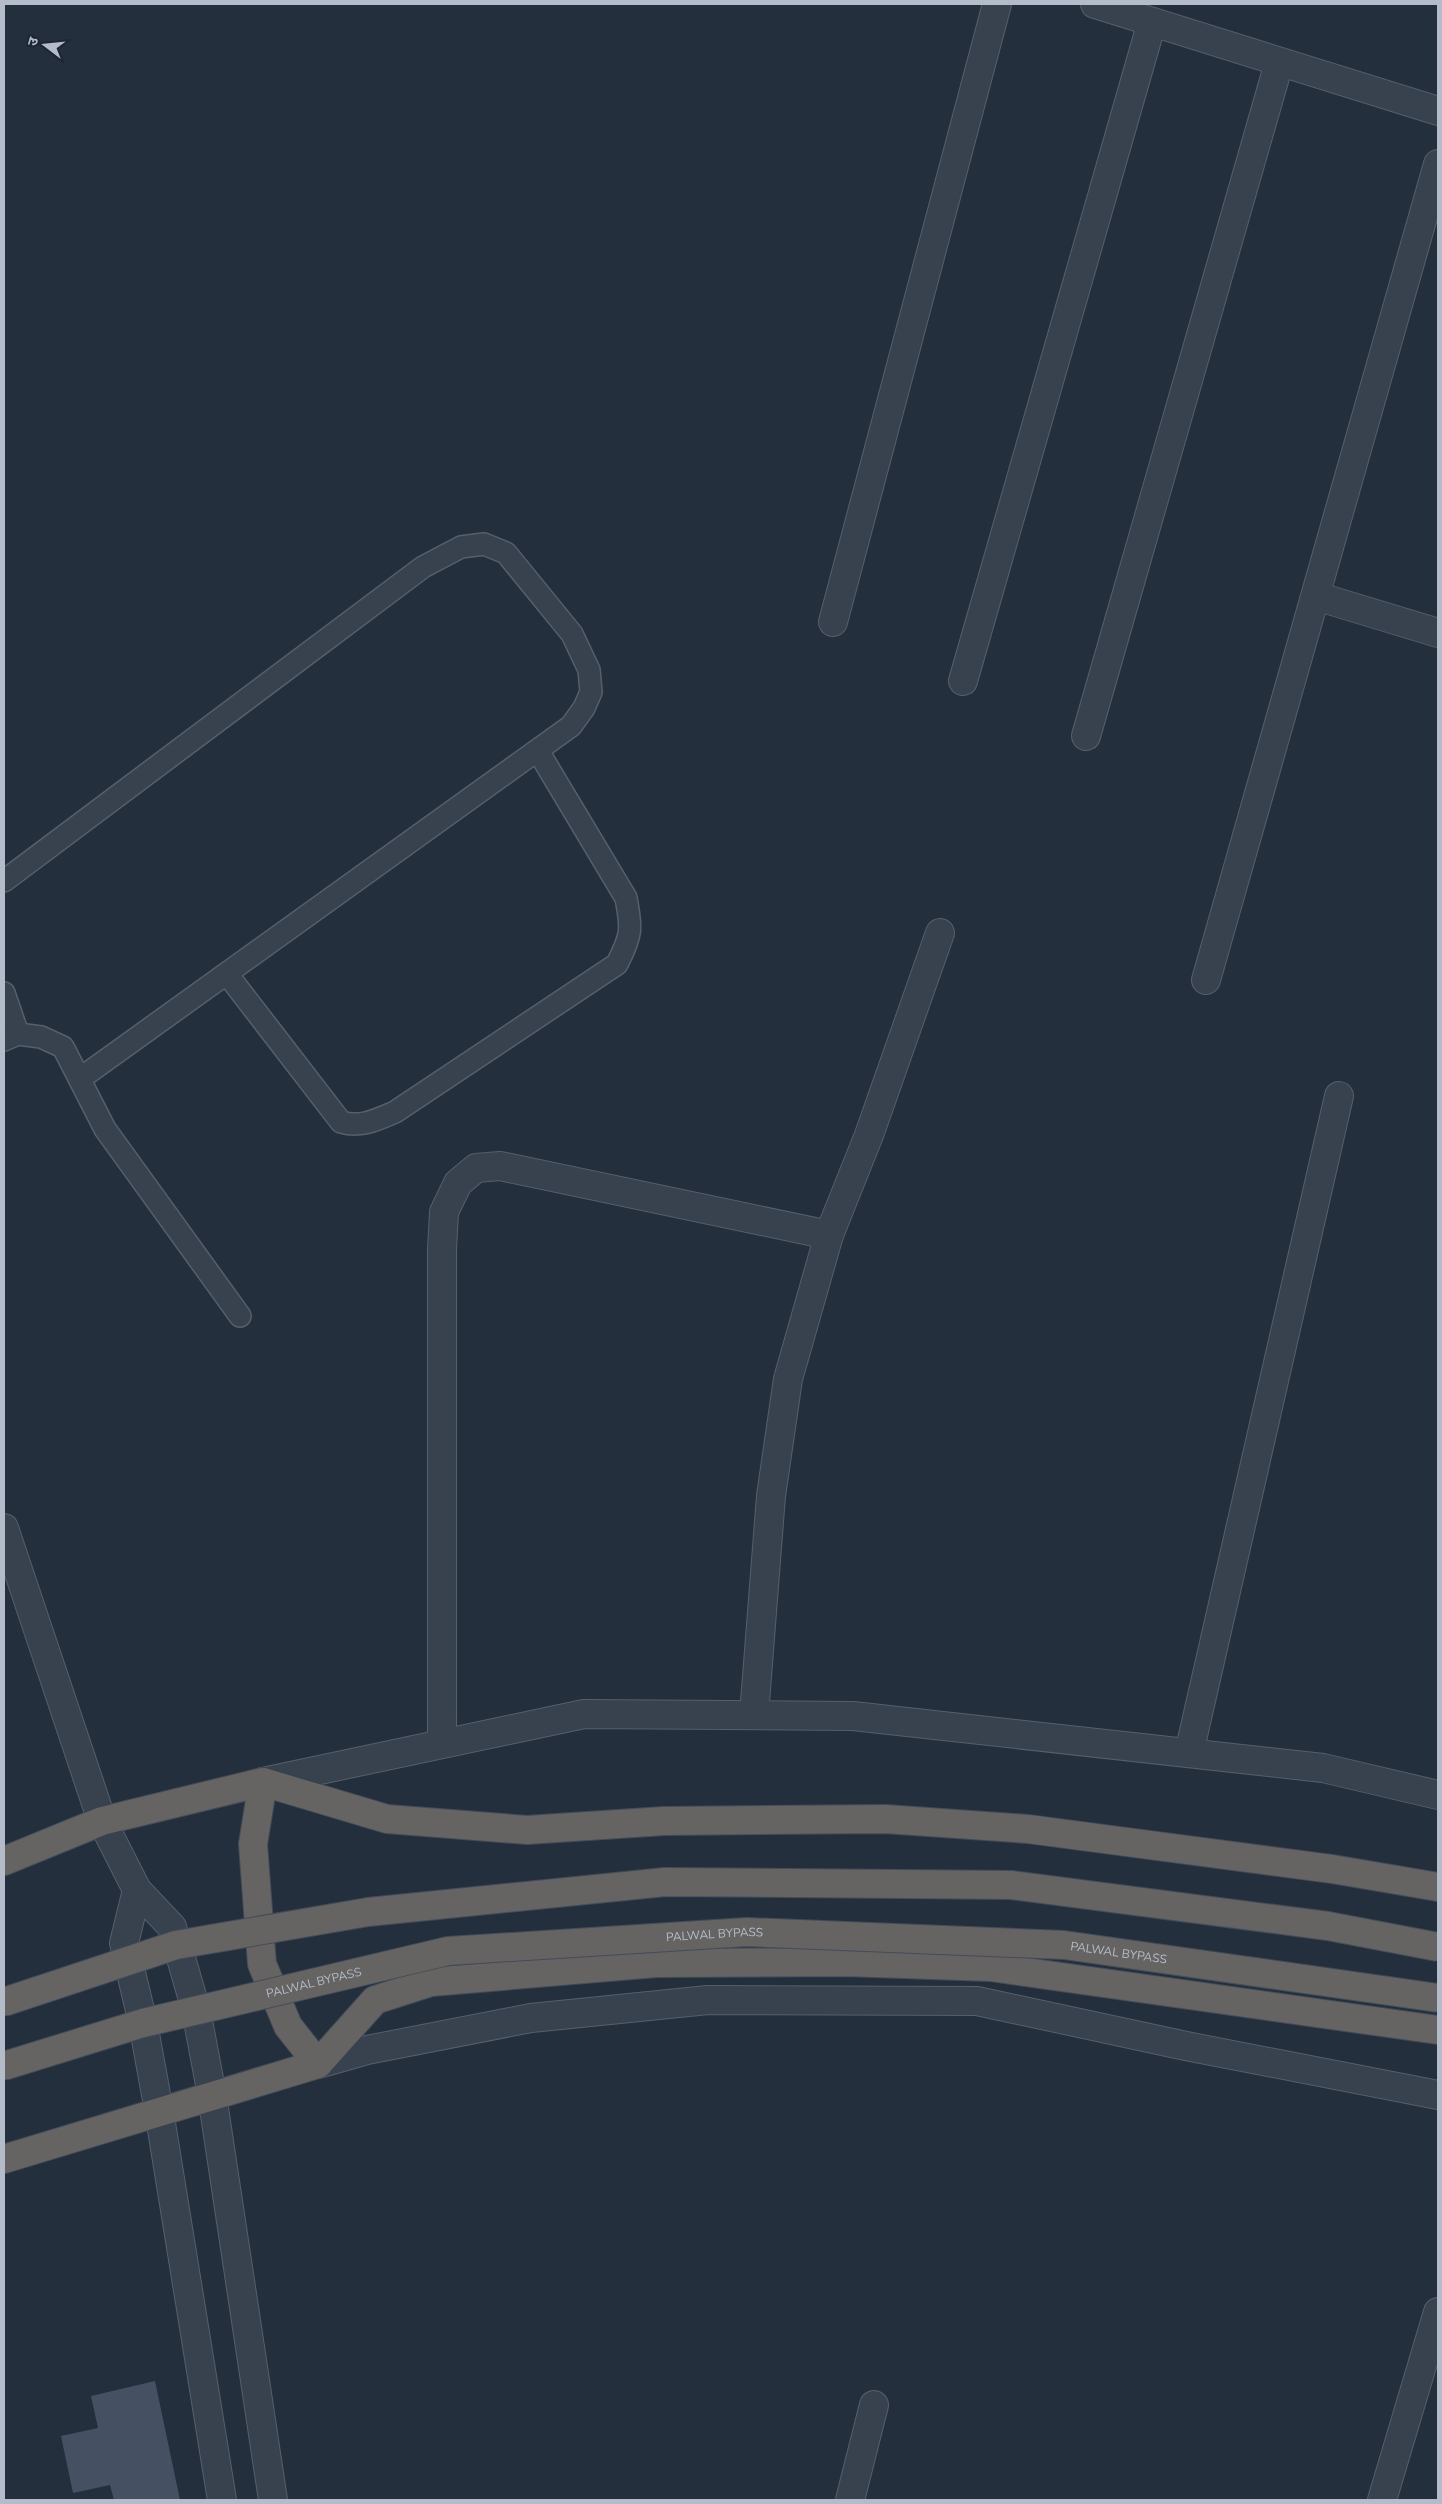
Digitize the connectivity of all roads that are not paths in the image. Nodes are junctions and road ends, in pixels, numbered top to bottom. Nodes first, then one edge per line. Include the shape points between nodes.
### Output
1 (997, 4) edge
2 (1095, 4) edge
3 (1152, 22) junction
4 (1279, 63) junction
5 (1438, 111) edge
6 (1438, 164) edge
7 (1316, 596) junction
8 (833, 622) dead end
9 (1438, 633) edge
10 (963, 681) dead end
11 (1086, 736) dead end
12 (538, 751) junction
13 (4, 881) edge
14 (940, 932) dead end
15 (226, 974) junction
16 (1206, 980) dead end
17 (4, 992) edge
18 (11, 1037) edge
19 (81, 1078) junction
20 (1339, 1096) dead end
21 (829, 1235) junction
22 (240, 1316) dead end
23 (4, 1528) edge
24 (754, 1715) junction
25 (442, 1743) junction
26 (1189, 1754) junction
27 (263, 1782) junction
28 (1438, 1795) edge
29 (102, 1821) junction
30 (4, 1861) edge
31 (1438, 1887) edge
32 (138, 1890) junction
33 (1438, 1948) edge
34 (1438, 1998) edge
35 (4, 2002) edge
36 (196, 2010) junction
37 (143, 2023) junction
38 (1438, 2030) edge
39 (318, 2064) junction
40 (4, 2066) edge
41 (212, 2095) junction
42 (1438, 2095) edge
43 (159, 2111) junction
44 (4, 2159) edge
45 (1438, 2312) edge
46 (874, 2405) dead end
47 (222, 2500) edge
48 (273, 2500) edge
49 (850, 2500) edge
50 (1382, 2500) edge

1 - 8 street
2 - 3 street
3 - 4 street
3 - 10 street
4 - 5 street
4 - 11 street
6 - 7 street
7 - 9 street
7 - 16 street
12 - 13 lane via 571,726 584,708 591,692 589,670 572,634 506,553 484,544 461,547 423,567
12 - 15 lane
12 - 15 lane via 626,898 631,924 629,942 617,964 395,1112 368,1124 353,1126 341,1122
14 - 21 street via 869,1135
15 - 19 lane
17 - 18 lane
18 - 19 lane via 42,1038 63,1047
19 - 22 lane via 104,1129
20 - 26 street
21 - 24 street via 788,1379 771,1496
21 - 25 street via 500,1166 476,1168 458,1183 444,1212 442,1249
23 - 29 street
24 - 25 street via 584,1714
24 - 26 street via 854,1716
25 - 27 street
26 - 28 street via 1323,1768
27 - 29 highway
27 - 31 highway via 387,1818 527,1830 664,1821 894,1819 1028,1829 1332,1869
27 - 39 highway via 253,1844 262,1964 288,2026
29 - 30 highway
29 - 32 street
32 - 36 street via 172,1926
32 - 37 street via 124,1943
33 - 35 highway, bridge via 1328,1926 1011,1885 665,1882 368,1912 186,1944 123,1961
34 - 36 highway, PALWAL BYPASS, bridge via 1064,1945 747,1932 448,1951
36 - 37 highway, PALWAL BYPASS, bridge
36 - 41 street
37 - 40 highway, PALWAL BYPASS, bridge
37 - 43 street
38 - 39 highway via 990,1967 845,1962 656,1963 431,1982 375,2000
39 - 41 highway
39 - 42 street via 367,2050 531,2018 708,2000 977,2001
41 - 43 highway
41 - 48 street
43 - 44 highway
43 - 47 street
45 - 50 street
46 - 49 street

